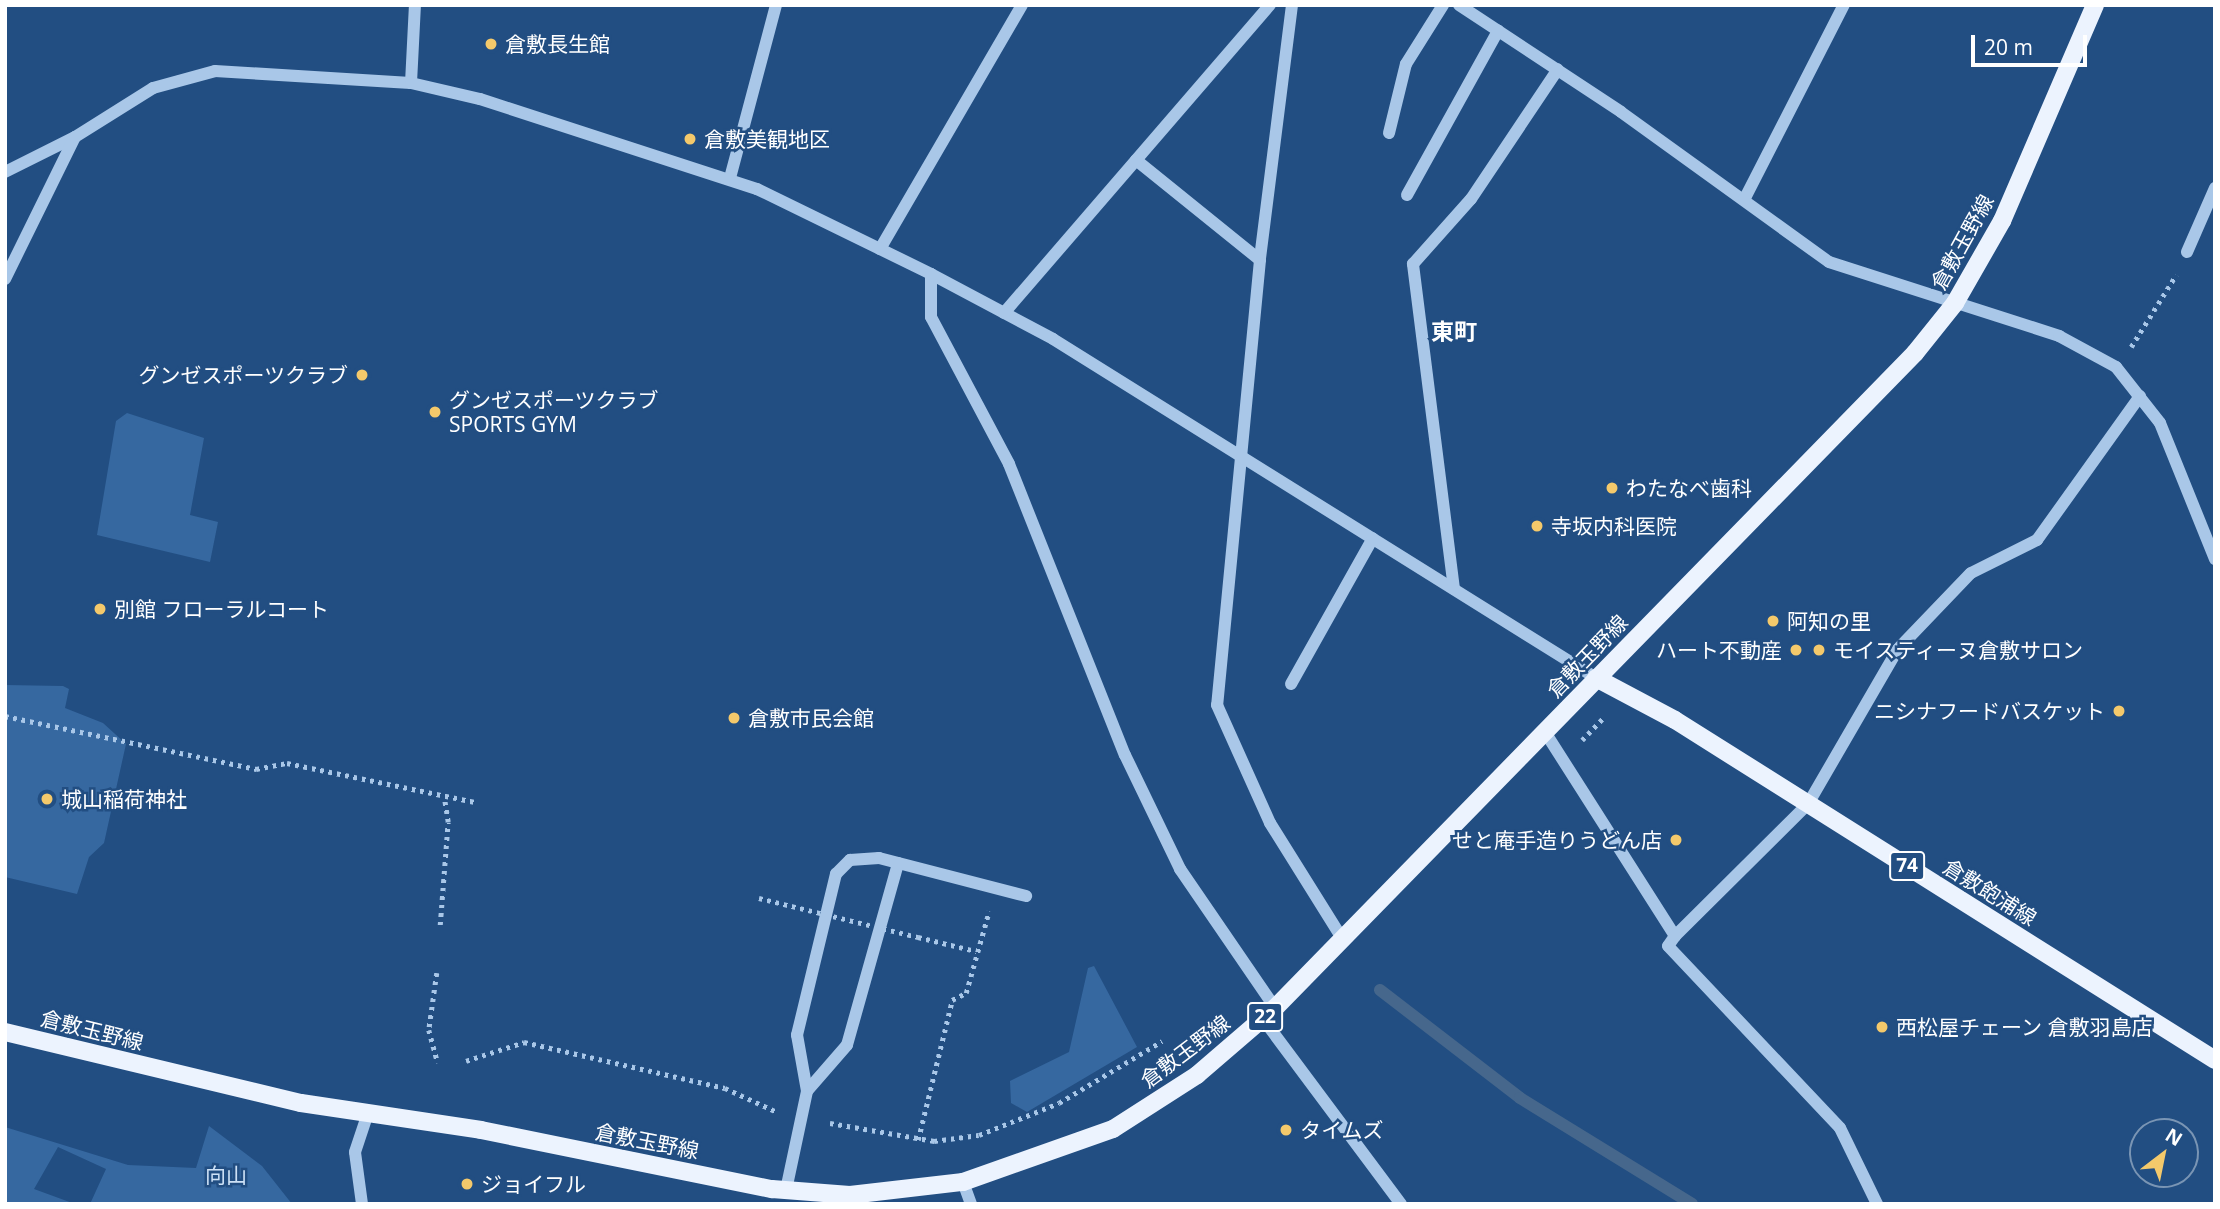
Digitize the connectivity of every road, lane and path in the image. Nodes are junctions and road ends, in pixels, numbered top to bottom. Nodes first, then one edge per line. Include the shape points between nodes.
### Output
1 (415, 5) edge
2 (776, 5) edge
3 (1022, 5) edge
4 (1270, 5) edge
5 (1292, 5) edge
6 (1443, 5) edge
7 (1459, 5) edge
8 (1844, 5) edge
9 (2095, 5) edge
10 (1498, 31) junction
11 (1559, 69) junction
12 (411, 83) junction
13 (1389, 133) dead end
14 (75, 137) junction
15 (1136, 160) junction
16 (5, 172) edge
17 (730, 178) junction
18 (2215, 188) edge
19 (1407, 195) dead end
20 (1744, 200) junction
21 (880, 249) junction
22 (2187, 252) joint
23 (1260, 260) junction
24 (931, 274) junction
25 (5, 279) edge
26 (1955, 303) junction
27 (1004, 313) junction
28 (2116, 368) junction
29 (2140, 396) junction
30 (1240, 454) junction
31 (1373, 538) junction
32 (2215, 559) edge
33 (1454, 589) junction
34 (1596, 678) junction
35 (1291, 684) dead end
36 (5, 716) edge
37 (1545, 732) junction
38 (444, 797) junction
39 (475, 802) dead end
40 (1808, 804) junction
41 (898, 863) junction
42 (1026, 896) dead end
43 (759, 898) dead end
44 (988, 917) dead end
45 (440, 925) dead end
46 (1675, 936) junction
47 (1343, 940) junction
48 (976, 951) junction
49 (437, 973) dead end
50 (1269, 1014) junction
51 (5, 1032) edge
52 (1162, 1041) dead end
53 (2215, 1060) edge
54 (466, 1061) dead end
55 (438, 1063) dead end
56 (807, 1091) junction
57 (775, 1111) dead end
58 (368, 1113) junction
59 (830, 1123) dead end
60 (918, 1140) junction
61 (963, 1182) junction
62 (786, 1190) junction
63 (849, 1200) edge
64 (362, 1204) edge
65 (971, 1204) edge
66 (1401, 1204) edge
67 (1877, 1204) edge

1 - 12 street
2 - 17 street
3 - 21 street
4 - 15 street
5 - 23 street
6 - 13 street via 1406,65
7 - 10 street
8 - 20 street
9 - 26 main road, 倉敷玉野線 / 22 via 2002,221
10 - 11 street
10 - 19 street
11 - 20 street
11 - 33 street via 1471,199 1413,264
12 - 14 street via 215,71 153,88
12 - 17 street
14 - 16 street
14 - 25 street
15 - 23 street
15 - 27 street
17 - 21 street
18 - 22 street
20 - 26 street via 1829,262
21 - 24 street
22 - 28 path via 2166,298
23 - 30 street
24 - 27 street
24 - 50 street via 931,317 1009,464 1125,755 1180,869
26 - 28 street via 2059,336
26 - 34 main road, 倉敷玉野線 / 22 via 1915,353
27 - 30 street
28 - 29 street
29 - 32 street via 2160,423
29 - 40 street via 2037,540 1971,573 1898,649
30 - 31 street
30 - 47 street via 1217,705 1270,822
31 - 33 street
31 - 35 street
33 - 34 street
34 - 37 main road, 倉敷玉野線 / 22
34 - 40 main road, 倉敷飽浦線 / 74
36 - 38 path via 256,769 287,763
37 - 46 street
37 - 47 main road, 倉敷玉野線 / 22
38 - 39 path
38 - 45 path via 448,822
40 - 46 street
40 - 53 main road, 倉敷飽浦線 / 74
41 - 42 street
41 - 56 street via 848,1045
41 - 56 street via 850,860 836,874 797,1035
43 - 48 path, bridge
44 - 48 path
46 - 67 street via 1668,946 1840,1128
47 - 50 main road, 倉敷玉野線 / 22
48 - 60 path via 966,993 952,1000
49 - 55 path via 429,1030
50 - 61 main road, 倉敷玉野線 / 22 via 1197,1075 1113,1129
50 - 66 street
51 - 58 main road, 倉敷玉野線 / 22 via 301,1103
52 - 60 path via 1020,1123 979,1135
54 - 57 path via 524,1042 725,1088
56 - 62 street
58 - 62 main road, 倉敷玉野線 / 22
58 - 64 street via 355,1152
59 - 60 path
61 - 63 main road, 倉敷玉野線 / 22
61 - 65 street
62 - 63 main road, 倉敷玉野線 / 22

